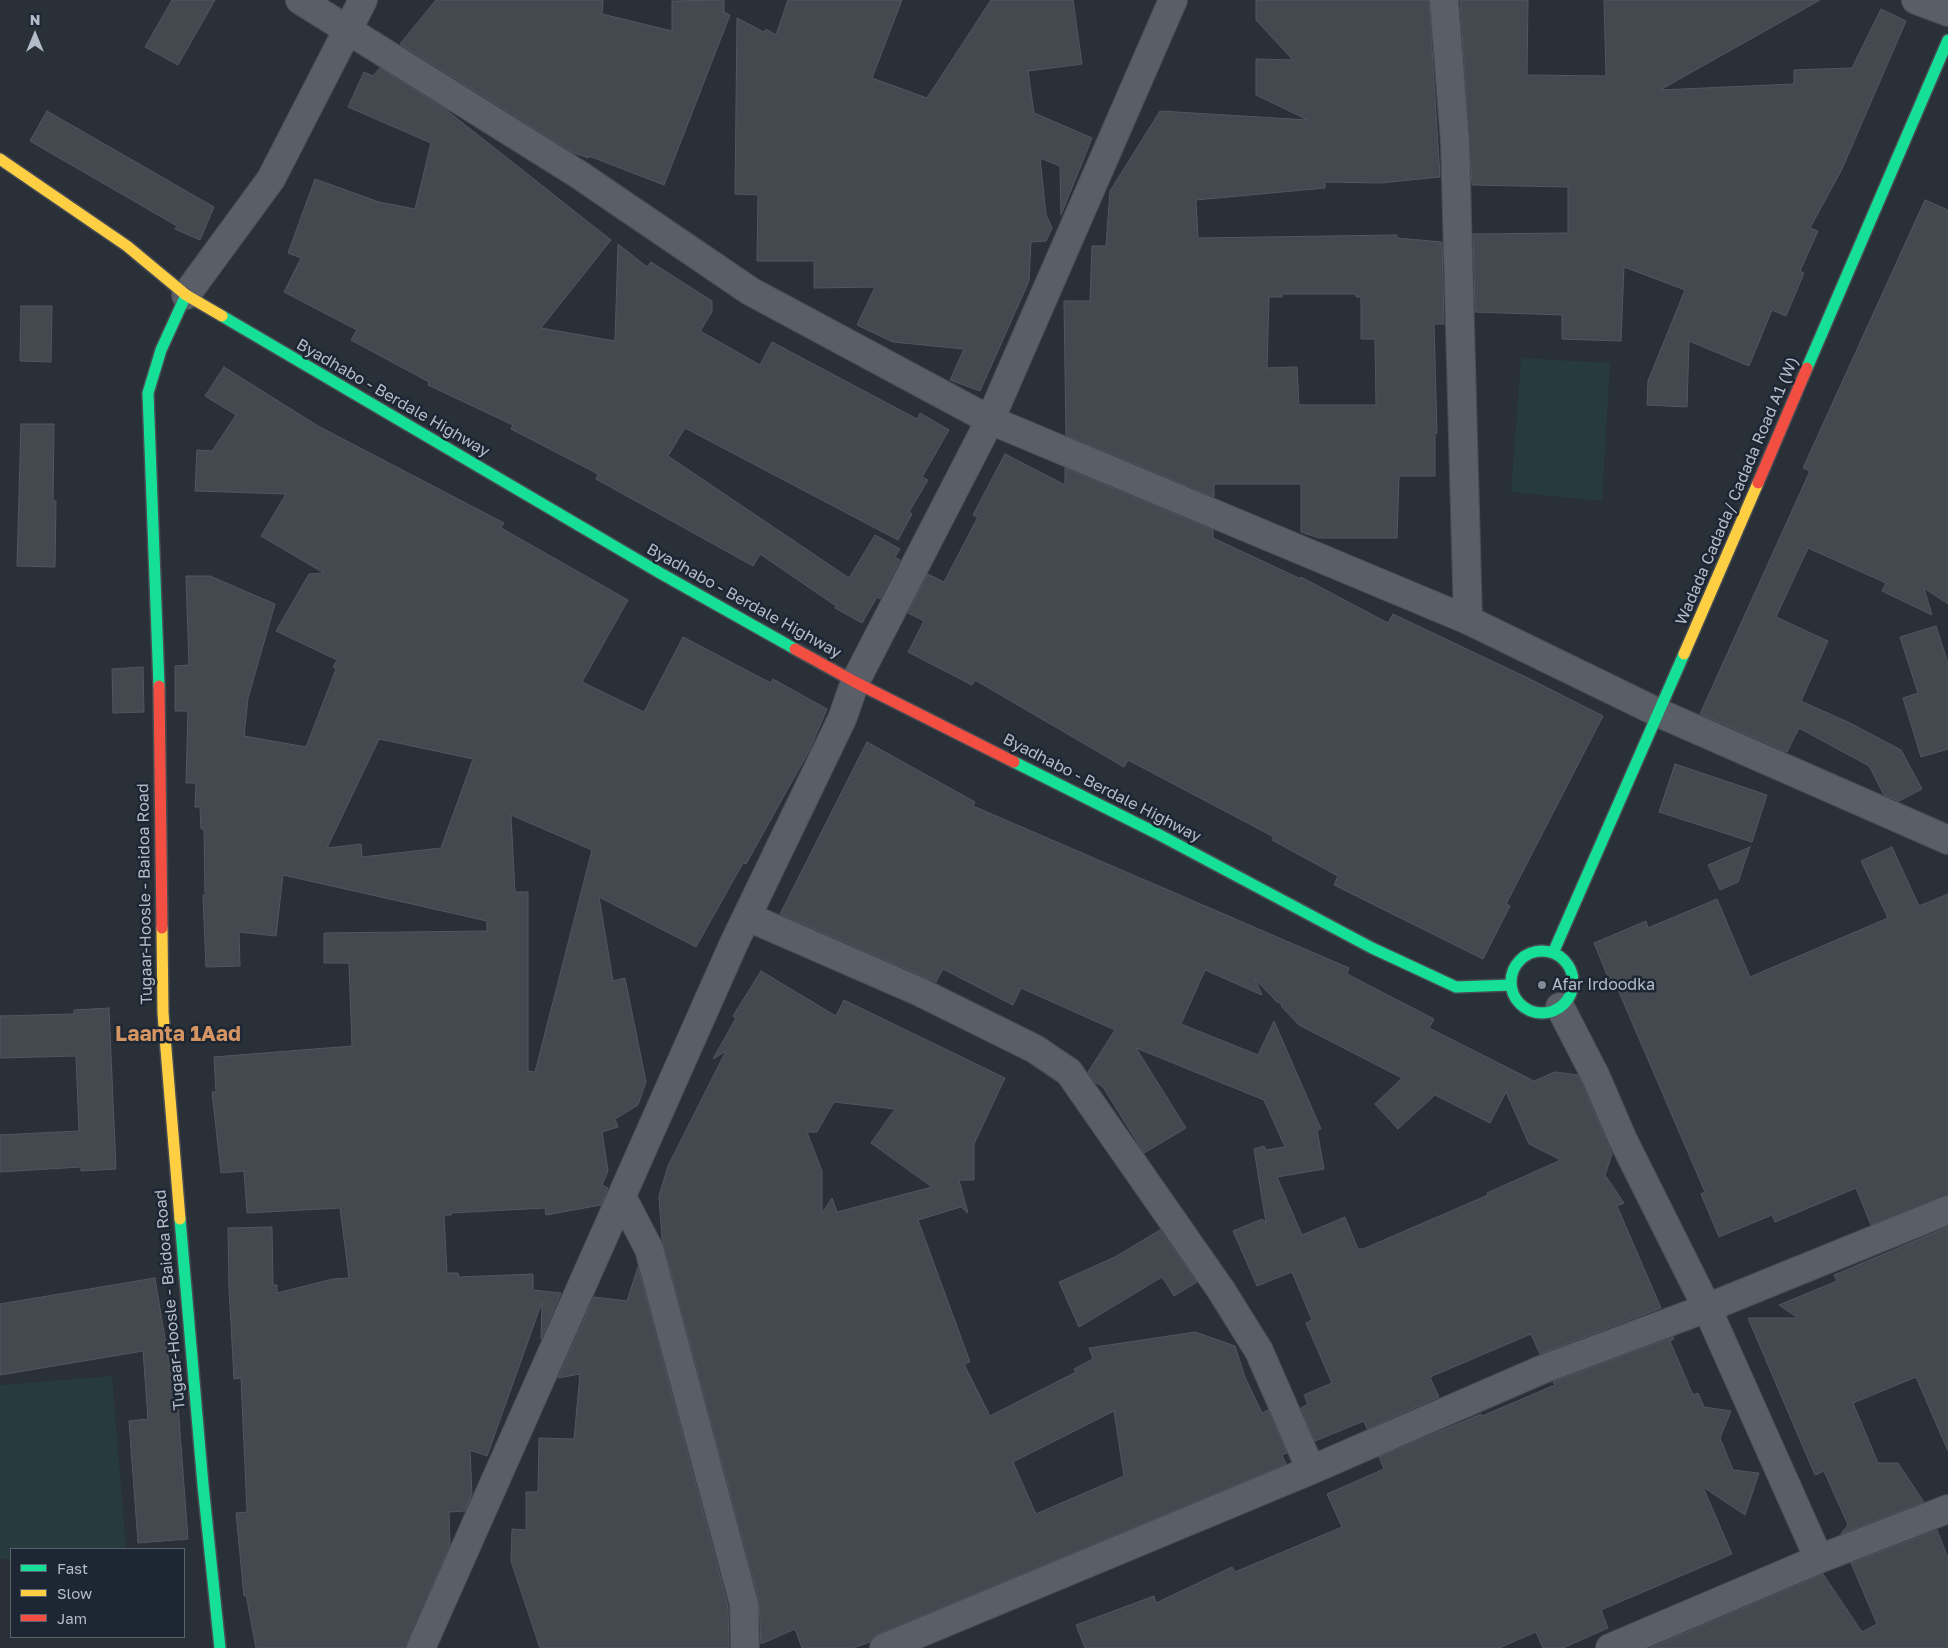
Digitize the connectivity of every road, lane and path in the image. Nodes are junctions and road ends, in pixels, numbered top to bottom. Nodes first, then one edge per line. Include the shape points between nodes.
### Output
1 (300, 0) edge
2 (363, 0) edge
3 (1173, 0) edge
4 (1444, 0) edge
5 (1916, 0) edge
6 (1948, 12) edge
7 (348, 29) junction
8 (1948, 40) edge
9 (0, 159) edge
10 (186, 295) junction
11 (990, 420) junction
12 (1468, 620) junction
13 (855, 682) junction
14 (1660, 713) junction
15 (1948, 840) edge
16 (748, 917) junction
17 (1553, 953) junction
18 (1511, 985) junction
19 (1560, 1007) junction
20 (622, 1196) junction
21 (1948, 1210) edge
22 (1707, 1308) junction
23 (1311, 1470) junction
24 (1948, 1509) edge
25 (1819, 1559) junction
26 (1627, 1645) edge
27 (220, 1648) edge
28 (421, 1648) edge
29 (745, 1648) edge
30 (884, 1648) edge

1 - 7 street
2 - 7 street
3 - 11 street
4 - 12 street via 1455,143
5 - 6 street
7 - 10 street via 271,178
7 - 11 street via 578,174 750,291
8 - 14 main road, Wadada Cadada/ Cadada Road A1 (W)
9 - 10 main road, Byadhabo - Berdale Highway via 127,246
10 - 13 main road, Byadhabo - Berdale Highway via 660,573
10 - 27 main road, Tugaar-Hoosle - Baidoa Road via 148,393 159,660 163,1013
11 - 12 street
11 - 13 street
12 - 14 street
13 - 16 street via 842,719
13 - 18 main road, Byadhabo - Berdale Highway via 1156,833 1372,948 1456,987
14 - 15 street
14 - 17 main road, Wadada Cadada/ Cadada Road A1 (W)
16 - 20 street
16 - 23 street via 920,992 1035,1049 1068,1072 1221,1290 1259,1351
17 - 18 main road via 1529,954 1512,972
17 - 19 main road via 1565,960 1572,971 1574,985
18 - 19 main road via 1515,997 1536,1012
19 - 22 street
20 - 28 street
20 - 29 street via 650,1249 744,1604
21 - 22 street
22 - 23 street via 1541,1370
22 - 25 street
23 - 30 street
24 - 25 street
25 - 26 street

